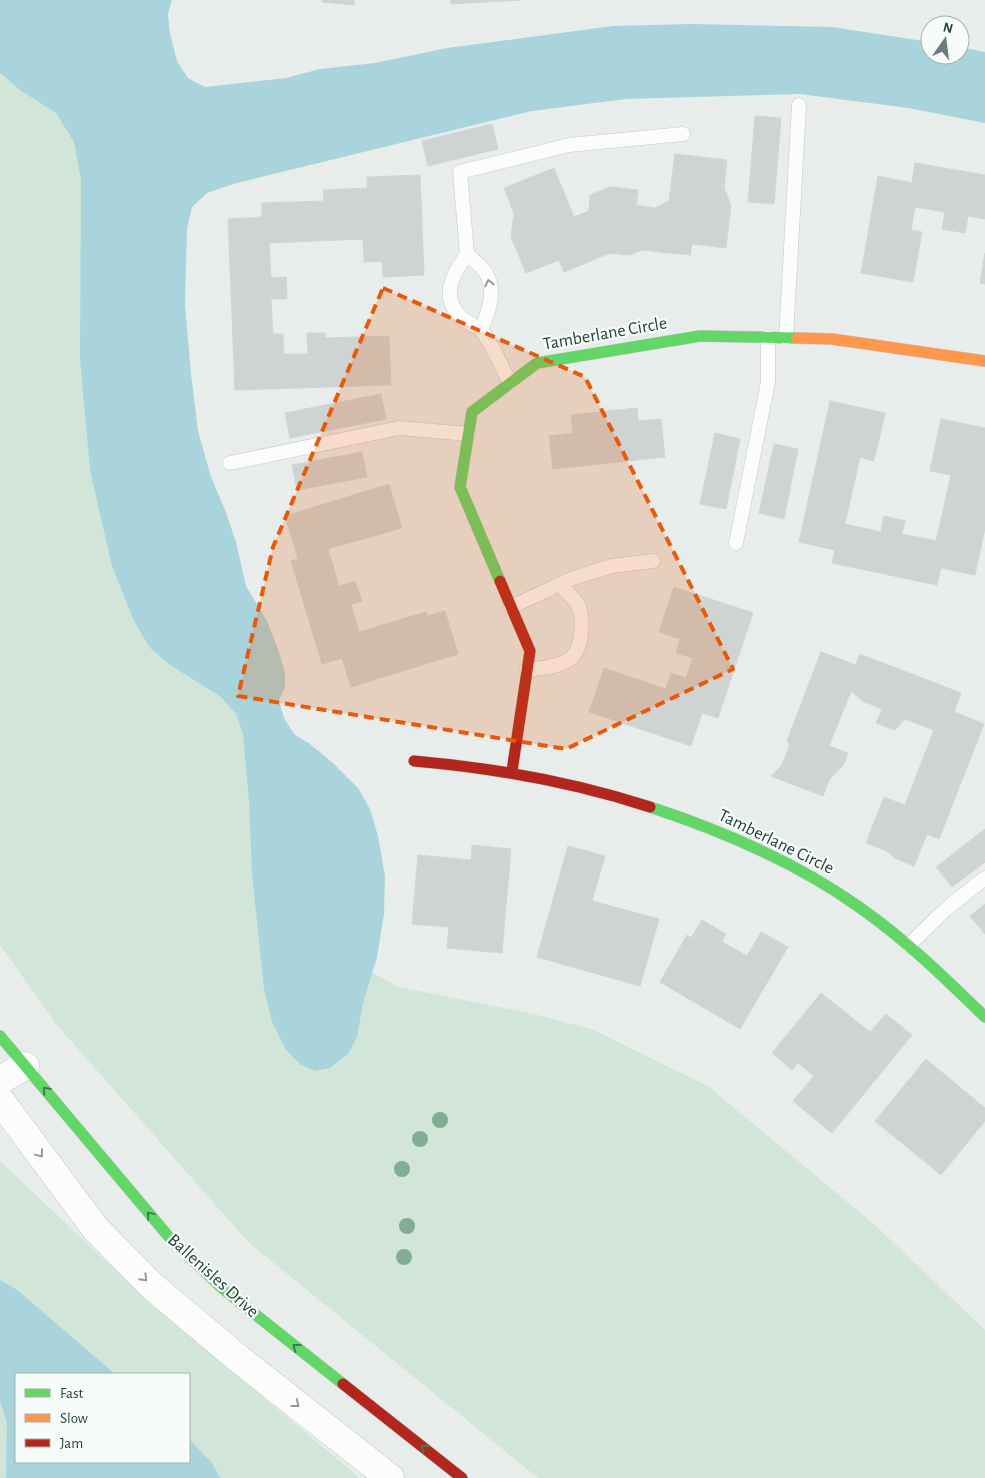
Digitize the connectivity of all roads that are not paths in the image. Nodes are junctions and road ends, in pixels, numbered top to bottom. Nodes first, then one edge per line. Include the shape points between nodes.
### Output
1 (799, 106) dead end
2 (683, 134) dead end
3 (467, 254) junction
4 (481, 330) junction
5 (768, 337) junction
6 (786, 338) junction
7 (985, 361) edge
8 (510, 383) junction
9 (468, 434) junction
10 (230, 463) dead end
11 (736, 543) dead end
12 (653, 561) dead end
13 (559, 584) junction
14 (511, 607) junction
15 (527, 670) junction
16 (414, 761) dead end
17 (512, 771) junction
18 (985, 878) edge
19 (909, 945) junction
20 (985, 1017) edge
21 (0, 1036) edge
22 (25, 1066) junction
23 (0, 1080) edge
24 (0, 1100) edge
25 (390, 1478) edge
26 (462, 1478) edge

1 - 6 lane
2 - 3 lane via 568,145 460,172
4 -> 3 lane via 491,289 487,273
3 - 4 lane via 451,281 450,298 455,311
4 - 8 lane
5 - 6 street, Tamberlane Circle
5 - 8 street, Tamberlane Circle via 700,336 537,364
5 - 11 lane via 768,382
6 - 7 street, Tamberlane Circle via 832,338
8 - 9 street, Tamberlane Circle via 472,412
9 - 10 lane via 400,428
9 - 14 street, Tamberlane Circle via 460,487
12 - 13 lane via 612,566
13 - 14 lane
13 - 15 lane via 578,604 582,624 579,646 572,658
14 - 15 street, Tamberlane Circle via 530,652
15 - 17 street, Tamberlane Circle
16 - 17 street, Tamberlane Circle
17 - 19 street, Tamberlane Circle via 591,788 663,810 773,855 838,892
18 - 19 lane via 946,909
19 - 20 street, Tamberlane Circle
21 - 22 street, Ballenisles Drive
22 - 23 street
26 -> 22 street, Ballenisles Drive via 222,1288 169,1237
24 -> 25 street via 95,1228 152,1286

